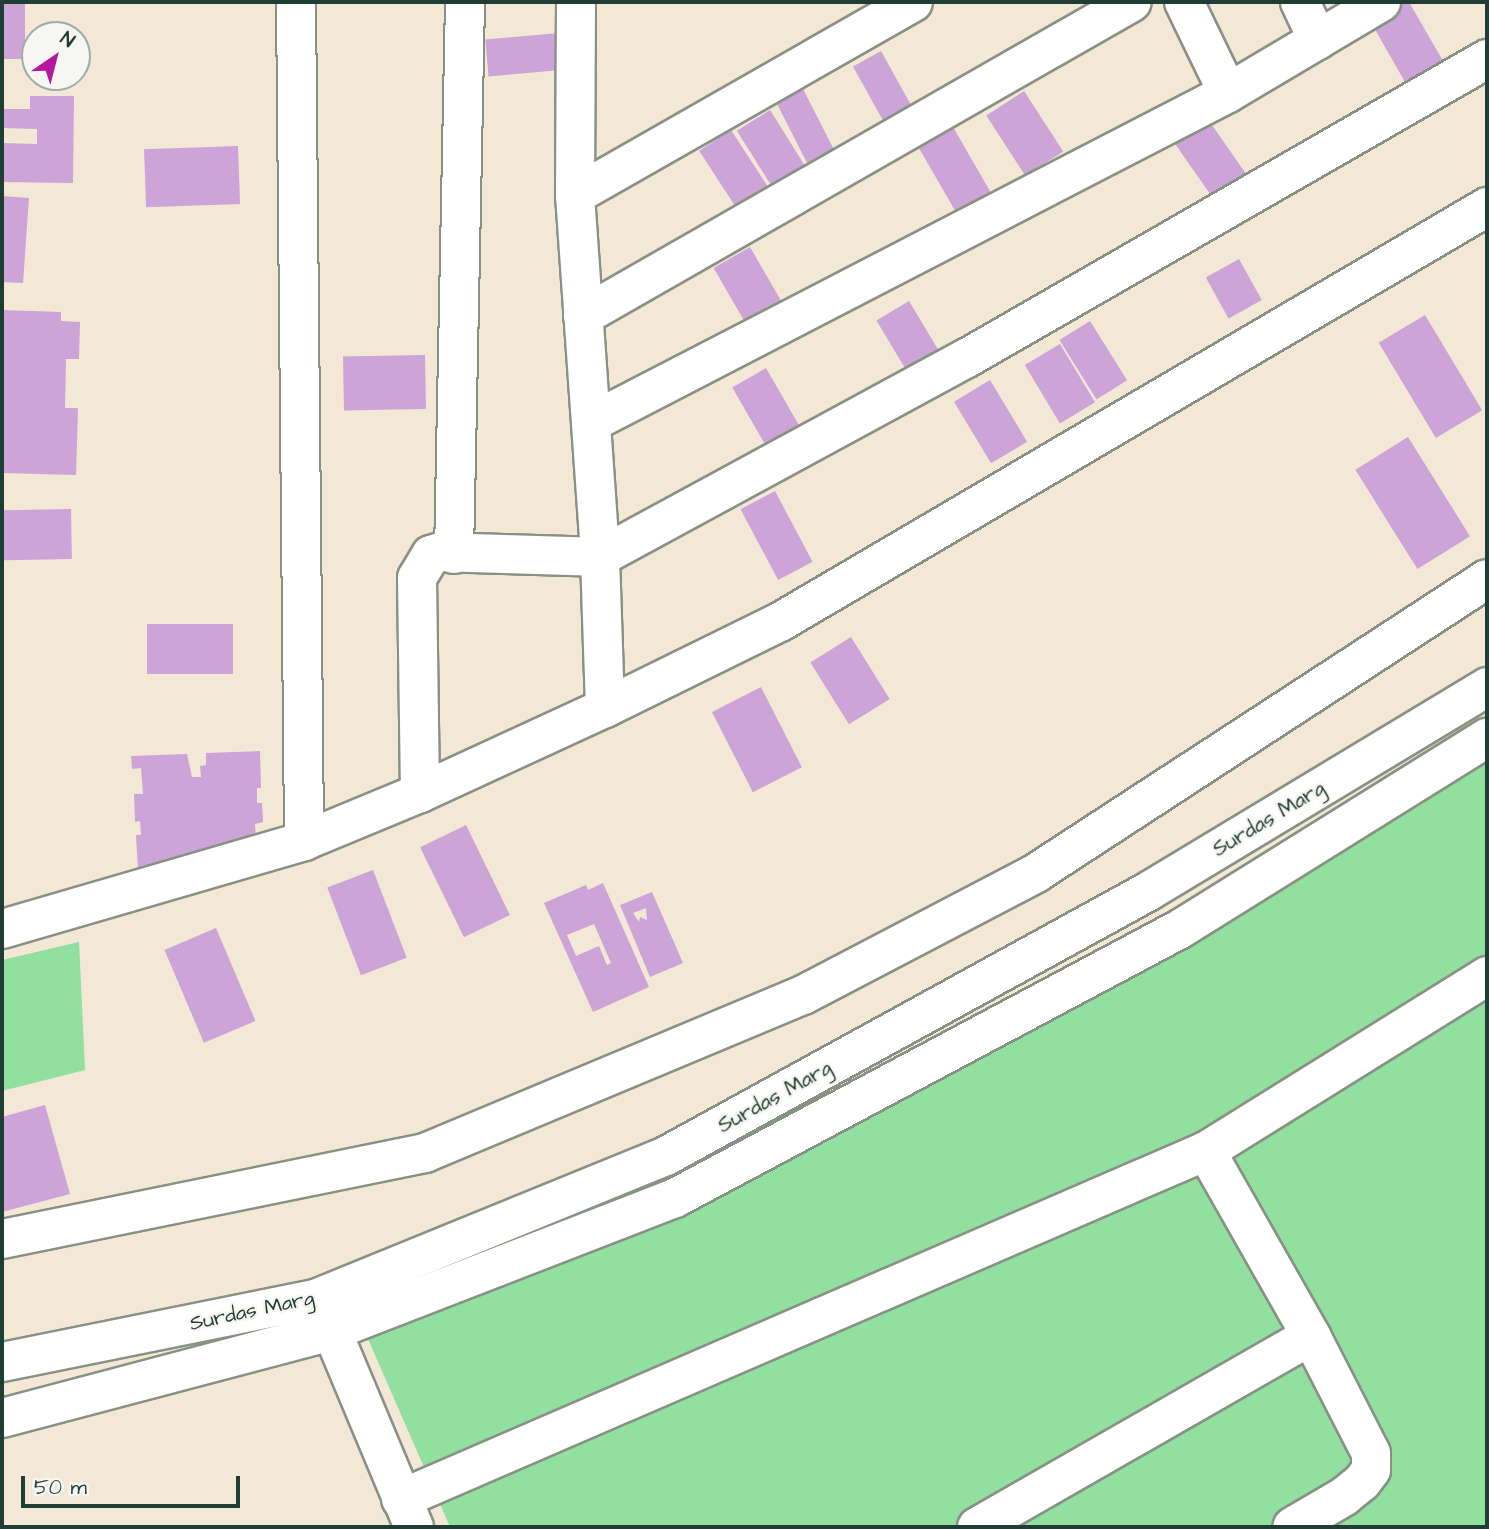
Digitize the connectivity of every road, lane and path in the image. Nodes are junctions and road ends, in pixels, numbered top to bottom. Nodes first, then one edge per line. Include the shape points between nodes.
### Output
1 (296, 2) edge
2 (465, 2) edge
3 (576, 2) edge
4 (913, 2) edge
5 (1132, 2) edge
6 (1184, 2) edge
7 (1300, 2) edge
8 (1381, 2) edge
9 (1318, 40) junction
10 (1487, 59) edge
11 (1228, 93) junction
12 (575, 195) junction
13 (1487, 207) edge
14 (583, 316) junction
15 (592, 422) junction
16 (454, 554) junction
17 (600, 557) junction
18 (1487, 579) edge
19 (1487, 687) edge
20 (606, 708) junction
21 (1487, 738) edge
22 (420, 793) junction
23 (304, 841) junction
24 (2, 929) edge
25 (1487, 976) edge
26 (1206, 1151) junction
27 (2, 1239) edge
28 (325, 1315) junction
29 (1311, 1336) junction
30 (2, 1363) edge
31 (2, 1418) edge
32 (407, 1513) edge
33 (978, 1527) edge
34 (1292, 1527) edge

1 - 23 street
2 - 16 street
3 - 12 street
4 - 12 street
5 - 14 street
6 - 11 street
7 - 9 street
8 - 9 street
9 - 11 street
10 - 17 street via 967,358
11 - 15 street
12 - 14 street
13 - 20 street via 779,622
14 - 15 street
15 - 17 street
16 - 17 street
16 - 22 street via 430,555 417,578
17 - 20 street
18 - 27 street via 1036,873 803,995 425,1153
19 - 28 street, Surdas Marg via 1149,891 666,1156
20 - 22 street
21 - 28 street, Surdas Marg via 1180,929 675,1198
22 - 23 street
23 - 24 street
25 - 26 street
26 - 29 street
26 - 32 street
28 - 30 street, Surdas Marg
28 - 31 street, Surdas Marg
28 - 32 street
29 - 33 street
29 - 34 street via 1371,1453 1371,1470 1345,1496

